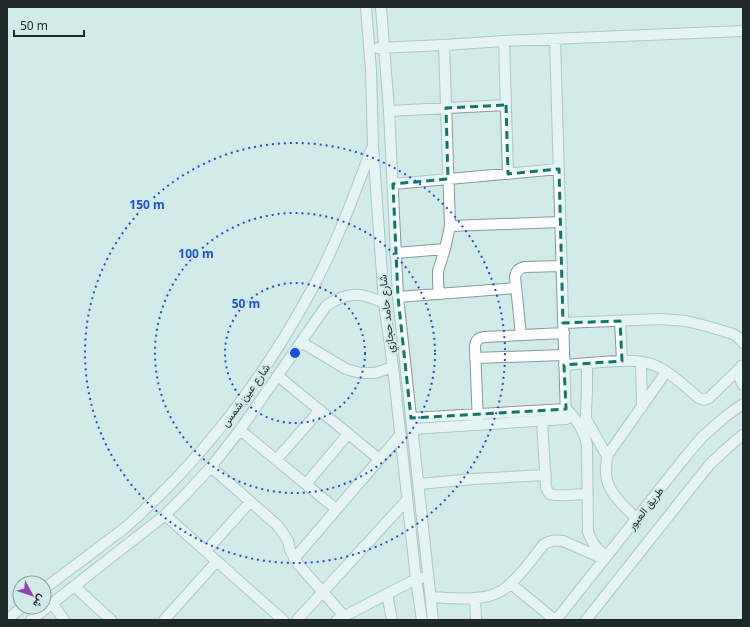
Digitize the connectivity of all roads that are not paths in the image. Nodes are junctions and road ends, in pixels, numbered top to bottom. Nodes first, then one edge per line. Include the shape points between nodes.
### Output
1 (366, 7) edge
2 (381, 7) edge
3 (743, 31) edge
4 (555, 39) junction
5 (504, 41) junction
6 (444, 45) junction
7 (384, 48) junction
8 (370, 49) junction
9 (506, 105) junction
10 (446, 108) junction
11 (389, 111) junction
12 (373, 146) junction
13 (559, 169) junction
14 (508, 174) junction
15 (448, 179) junction
16 (393, 184) junction
17 (560, 222) junction
18 (450, 226) junction
19 (445, 249) junction
20 (396, 253) junction
21 (562, 266) junction
22 (516, 288) junction
23 (439, 294) junction
24 (398, 297) junction
25 (384, 303) junction
26 (620, 320) junction
27 (563, 328) junction
28 (521, 335) junction
29 (301, 342) junction
30 (743, 343) edge
31 (475, 358) junction
32 (564, 360) junction
33 (622, 361) junction
34 (640, 362) junction
35 (592, 363) junction
36 (742, 365) edge
37 (393, 367) junction
38 (666, 372) junction
39 (278, 376) junction
40 (743, 385) edge
41 (743, 404) edge
42 (642, 407) junction
43 (320, 410) junction
44 (478, 414) junction
45 (568, 414) junction
46 (411, 418) junction
47 (586, 419) junction
48 (542, 421) junction
49 (478, 425) junction
50 (412, 429) junction
51 (240, 430) junction
52 (348, 434) junction
53 (401, 434) junction
54 (585, 435) junction
55 (743, 435) edge
56 (607, 456) junction
57 (276, 460) junction
58 (379, 460) junction
59 (211, 467) junction
60 (546, 475) junction
61 (306, 484) junction
62 (419, 484) junction
63 (587, 494) junction
64 (407, 500) junction
65 (250, 502) junction
66 (336, 509) junction
67 (165, 515) junction
68 (636, 518) junction
69 (206, 551) junction
70 (294, 558) junction
71 (605, 558) junction
72 (217, 561) junction
73 (428, 578) junction
74 (416, 579) junction
75 (52, 583) edge
76 (511, 584) junction
77 (74, 586) junction
78 (323, 592) junction
79 (387, 594) junction
80 (431, 598) junction
81 (475, 598) junction
82 (52, 603) joint
83 (341, 618) edge
84 (64, 620) edge
85 (111, 620) edge
86 (164, 620) edge
87 (283, 620) edge
88 (297, 620) edge
89 (392, 620) edge
90 (422, 620) edge
91 (433, 620) edge
92 (476, 620) edge
93 (556, 620) edge
94 (586, 620) edge

1 - 8 street, شارع حامد حجازي
2 - 7 street, شارع حامد حجازي
3 - 4 street
4 - 5 street
4 - 13 street
5 - 6 street
5 - 9 street
6 - 7 street
6 - 10 street
7 - 8 street
7 - 11 street, شارع حامد حجازي
8 - 12 street, شارع حامد حجازي
9 - 10 street
9 - 14 street
10 - 11 street
10 - 15 street
11 - 16 street, شارع حامد حجازي
12 - 25 street, شارع حامد حجازي
12 - 75 street, شارع عين شمس via 333,247 307,299 277,350 244,398 168,488 125,528
13 - 14 street
13 - 17 street
14 - 15 street
15 - 16 street
15 - 18 street
16 - 20 street, شارع حامد حجازي
17 - 18 street
17 - 21 street
18 - 19 street
19 - 20 street
19 - 23 street via 438,272
20 - 24 street, شارع حامد حجازي
21 - 22 street via 522,267 515,274
21 - 27 street
22 - 23 street
22 - 28 street
23 - 24 street
24 - 46 street, شارع حامد حجازي
25 - 29 street, شارع عين شمس via 360,294 336,299 326,306
25 - 37 street, شارع حامد حجازي
26 - 27 street
26 - 30 street via 686,321 733,334
26 - 33 street
27 - 28 street
27 - 32 street
28 - 31 street via 479,338 476,341
29 - 37 street via 346,369 360,373 375,373
29 - 39 street, شارع عين شمس
31 - 32 street
31 - 44 street
32 - 35 street
32 - 45 street
33 - 34 street
33 - 35 street
34 - 38 street via 650,363
34 - 42 street
35 - 47 street via 587,390
36 - 38 street via 704,400
36 - 40 street via 739,377
37 - 53 street, شارع حامد حجازي
38 - 42 street
39 - 43 street
39 - 51 street, شارع عين شمس
41 - 68 street, طريق العبور via 702,437
42 - 56 street
43 - 52 street
43 - 57 street
44 - 45 street
44 - 46 street
44 - 49 street
45 - 48 street
45 - 54 street
46 - 50 street, شارع حامد حجازي
47 - 54 street
47 - 56 street
48 - 49 street
48 - 60 street
49 - 50 street
50 - 62 street, شارع حامد حجازي
51 - 57 street
51 - 59 street, شارع عين شمس
52 - 58 street
52 - 61 street
53 - 58 street
53 - 64 street, شارع حامد حجازي
54 - 63 street
55 - 94 street via 710,464
56 - 68 street via 605,470 608,484 615,497
57 - 61 street
58 - 66 street
59 - 65 street
59 - 67 street, شارع عين شمس
60 - 62 street
60 - 63 street via 546,488 552,495
61 - 66 street
62 - 73 street, شارع حامد حجازي
63 - 71 street via 588,532 592,542
64 - 74 street, شارع حامد حجازي
64 - 78 street
65 - 69 street
65 - 70 street via 277,525 288,541
66 - 70 street
67 - 69 street
67 - 77 street, شارع عين شمس
68 - 71 street, طريق العبور
69 - 72 street
70 - 78 street
71 - 76 street via 563,541 549,541
71 - 93 street, طريق العبور
72 - 86 street
72 - 87 street
73 - 74 street
73 - 80 street, شارع حامد حجازي
74 - 79 street
74 - 90 street, شارع حامد حجازي
76 - 81 street via 501,592
76 - 93 street
77 - 82 street, شارع عين شمس
77 - 85 street
78 - 83 street
78 - 88 street
79 - 83 street
79 - 89 street
80 - 81 street
80 - 91 street, شارع حامد حجازي
81 - 92 street
82 - 84 street

